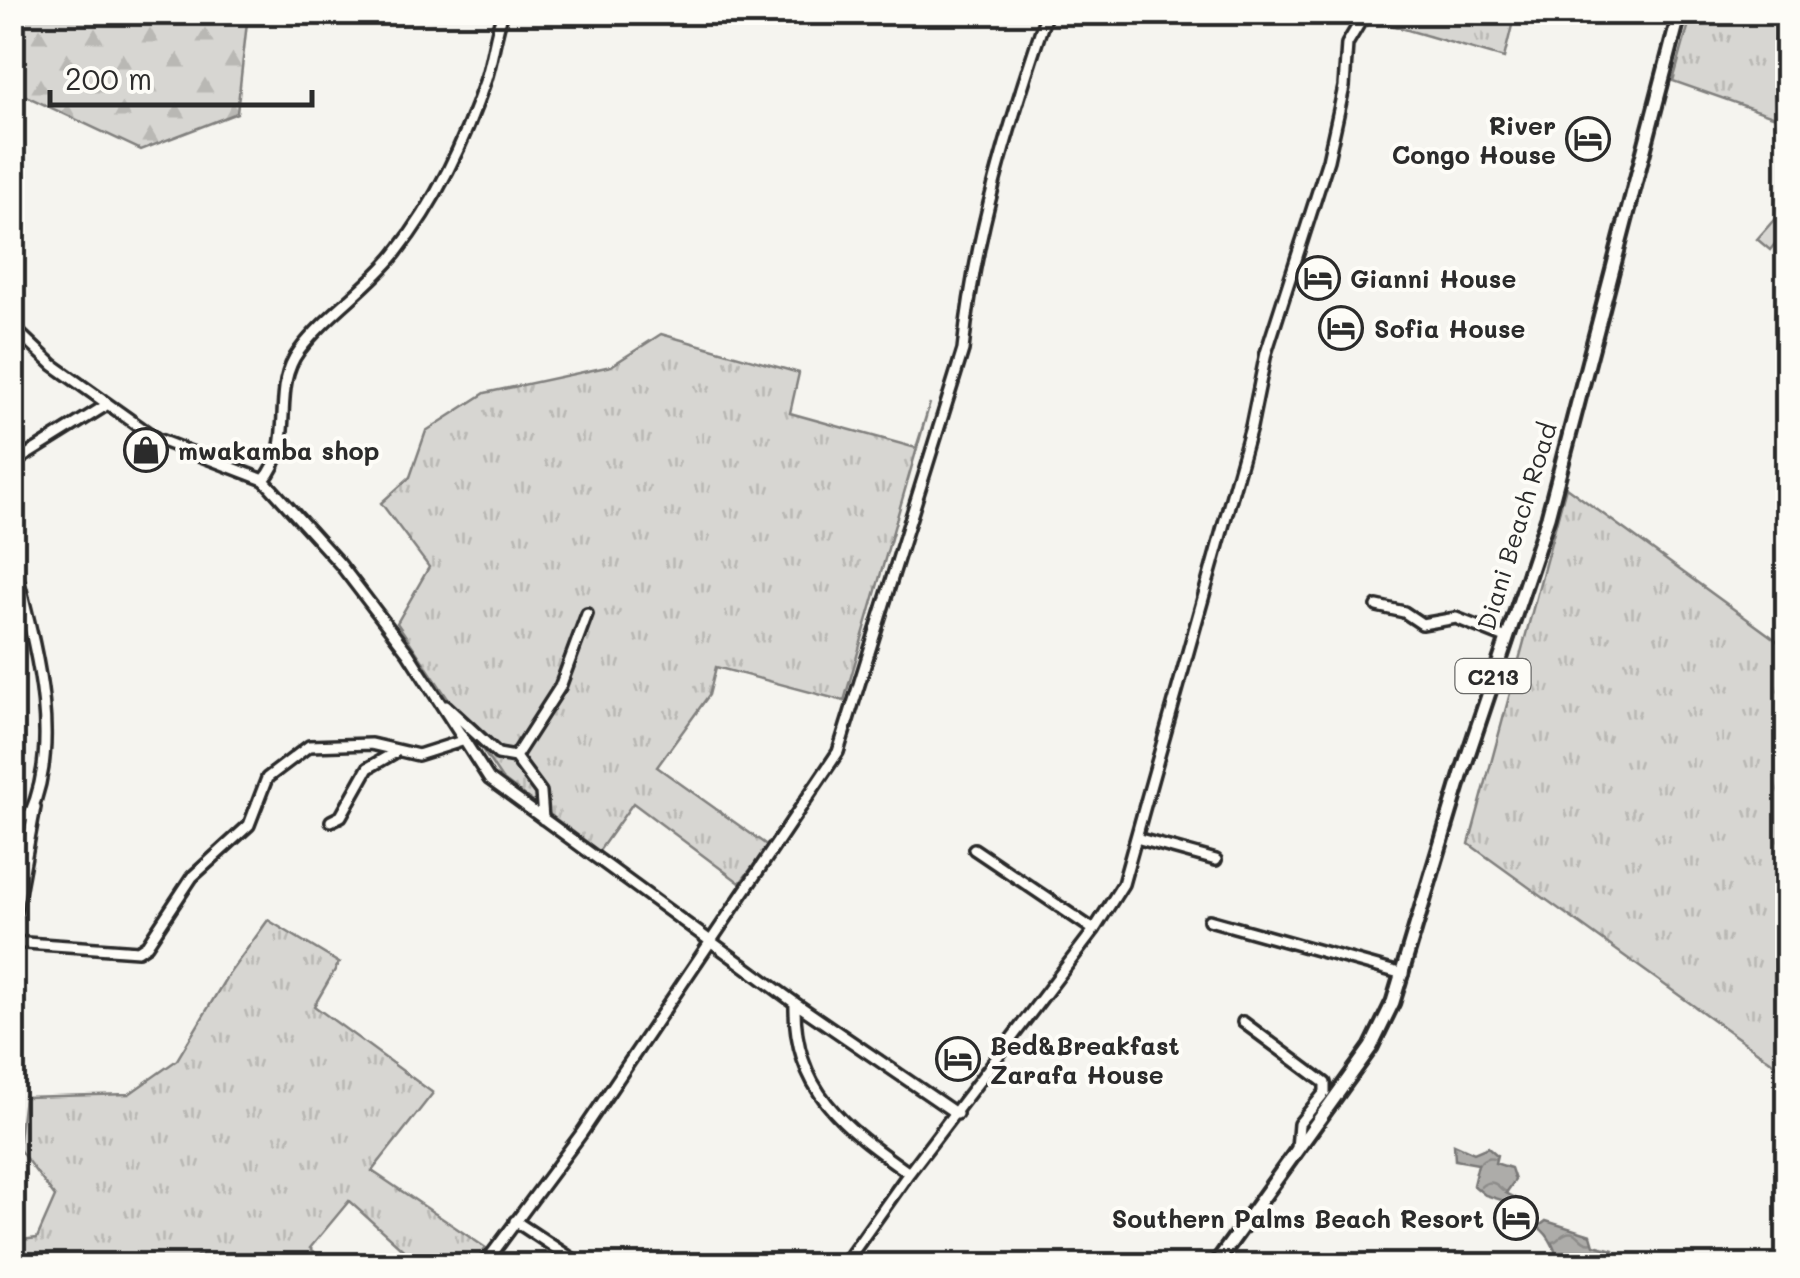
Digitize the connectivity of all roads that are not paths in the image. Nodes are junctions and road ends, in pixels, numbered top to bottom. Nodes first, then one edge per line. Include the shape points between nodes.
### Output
1 (503, 12) edge
2 (1047, 12) edge
3 (1366, 12) edge
4 (1680, 12) edge
5 (12, 326) edge
6 (105, 406) junction
7 (12, 464) edge
8 (264, 480) junction
9 (12, 554) edge
10 (12, 601) edge
11 (24, 606) junction
12 (1377, 606) dead end
13 (587, 614) dead end
14 (1506, 638) junction
15 (440, 701) junction
16 (462, 741) junction
17 (394, 753) junction
18 (515, 758) junction
19 (36, 799) junction
20 (542, 819) junction
21 (331, 821) dead end
22 (12, 822) edge
23 (1136, 838) junction
24 (974, 849) dead end
25 (1216, 860) dead end
26 (1210, 920) dead end
27 (1094, 930) junction
28 (12, 931) edge
29 (710, 940) junction
30 (12, 942) edge
31 (1403, 974) junction
32 (794, 1003) junction
33 (1243, 1022) dead end
34 (957, 1114) junction
35 (1297, 1152) junction
36 (905, 1170) junction
37 (515, 1221) junction
38 (482, 1266) edge
39 (583, 1266) edge
40 (843, 1266) edge
41 (1214, 1266) edge

1 - 8 street via 485,82 448,174 394,254 298,351 286,386 283,440
2 - 29 street via 970,287 963,350 844,738
3 - 23 street via 1347,44 1328,160 1266,354
4 - 14 main road, Diani Beach Road / C213 via 1548,517
5 - 6 street
6 - 7 street
6 - 8 street via 157,439
8 - 15 street via 340,564
9 - 11 street
10 - 11 street
11 - 19 street via 46,751
12 - 14 street via 1422,624 1456,618
13 - 18 street via 560,686
14 - 31 main road, Diani Beach Road / C213
15 - 16 street
15 - 18 street via 498,754
16 - 17 street via 418,755
16 - 20 street via 489,778
17 - 21 street via 368,768
17 - 30 street via 371,744 320,743 267,778 249,825 192,877 138,951
18 - 20 street via 541,792
19 - 22 street via 28,816
19 - 28 street
20 - 29 street
23 - 25 street
23 - 27 street via 1123,884
24 - 27 street
26 - 31 street
27 - 34 street
29 - 32 street
29 - 37 street
31 - 35 main road, Diani Beach Road / C213 via 1371,1047
32 - 34 street
32 - 36 street via 798,1052 834,1117
33 - 35 street via 1325,1083 1326,1092 1299,1124
34 - 36 street
35 - 41 main road, Diani Beach Road / C213
36 - 40 street
37 - 38 street
37 - 39 street

